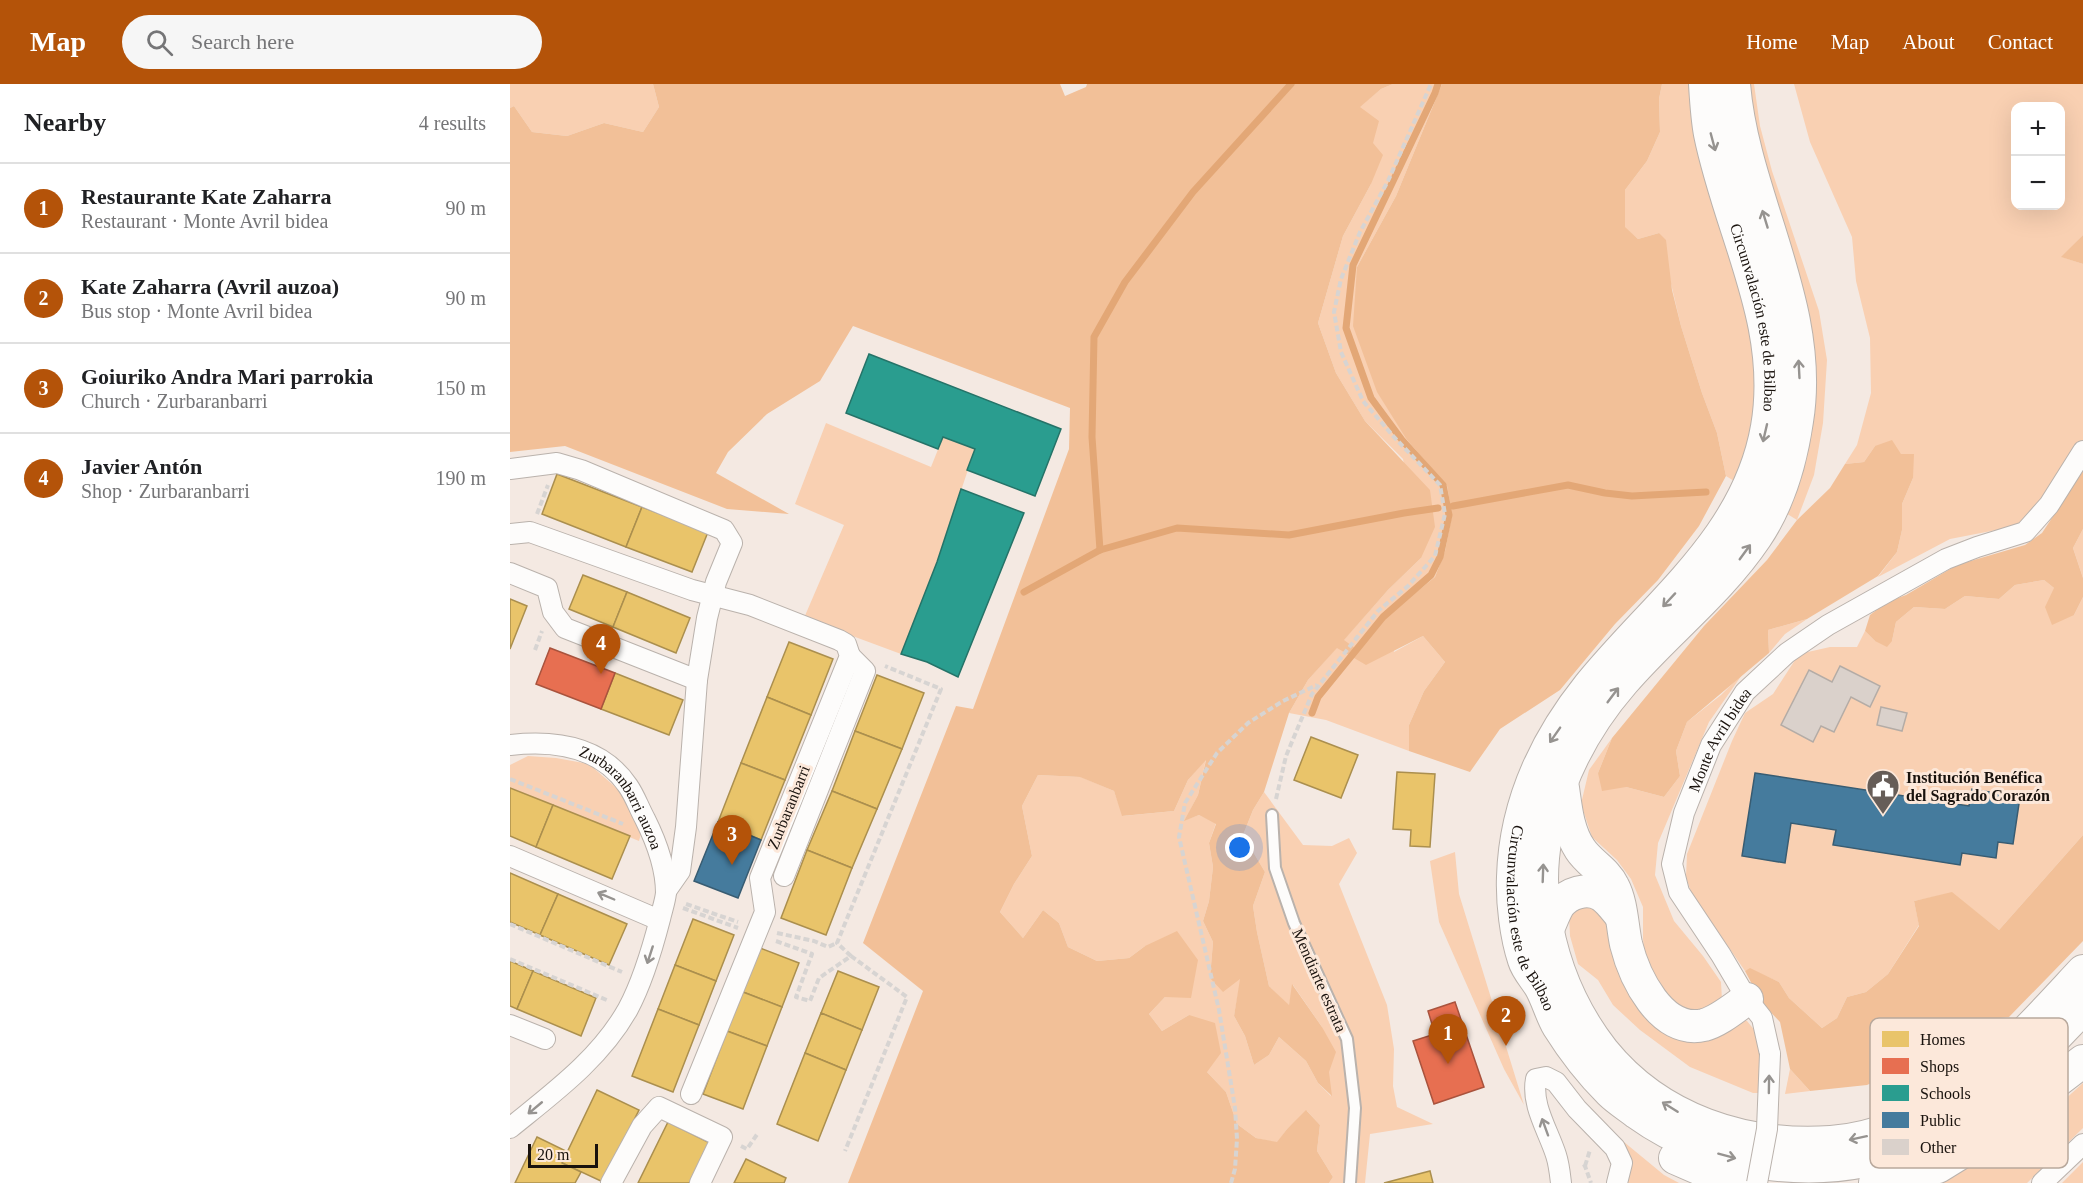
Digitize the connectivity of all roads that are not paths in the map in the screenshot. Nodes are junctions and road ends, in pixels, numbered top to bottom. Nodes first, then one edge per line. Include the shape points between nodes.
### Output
1 (1705, 84) edge
2 (1734, 84) edge
3 (2083, 452) edge
4 (510, 469) edge
5 (510, 534) edge
6 (510, 573) edge
7 (712, 596) junction
8 (849, 654) junction
9 (698, 680) junction
10 (510, 745) edge
11 (1562, 782) junction
12 (1272, 815) road end
13 (1580, 850) junction
14 (510, 856) edge
15 (784, 876) dead end
16 (1568, 895) junction
17 (663, 904) junction
18 (1621, 916) junction
19 (1547, 931) junction
20 (1525, 964) junction
21 (2083, 971) edge
22 (1747, 999) junction
23 (2083, 1008) edge
24 (2039, 1018) edge
25 (2068, 1023) edge
26 (510, 1025) edge
27 (545, 1039) dead end
28 (2083, 1061) edge
29 (2068, 1072) edge
30 (691, 1094) dead end
31 (510, 1128) edge
32 (1870, 1135) edge
33 (2083, 1144) edge
34 (1870, 1157) edge
35 (2068, 1158) edge
36 (1934, 1168) edge
37 (2058, 1168) edge
38 (611, 1183) edge
39 (700, 1183) edge
40 (1350, 1183) edge
41 (1562, 1183) edge
42 (1617, 1183) edge
43 (1743, 1183) edge
44 (1757, 1183) edge
45 (1875, 1183) edge
46 (2042, 1183) edge

1 -> 20 main road, Circunvalación este de Bilbao via 1710,133 1765,322 1772,388 1766,430 1740,504 1720,537 1679,589 1589,687 1549,743 1523,808 1513,878 1517,932
11 -> 2 main road, Circunvalación este de Bilbao via 1582,739 1622,684 1728,575 1759,533 1787,471 1798,417 1800,369 1783,274 1742,141
3 - 22 street, Monte Avril bidea via 2049,505 2025,532 1946,559 1786,653 1745,692 1711,745 1684,813 1672,864 1679,892
4 - 7 street via 557,462 723,530 732,543
5 - 7 street, Zurbaranbarri via 530,532
6 - 9 street via 547,588 553,612 566,628
7 - 8 street, Zurbaranbarri via 750,605 839,640 846,644
7 - 9 street
8 - 15 street, Zurbaranbarri via 865,671
8 - 30 street, Zurbaranbarri via 759,878 765,912
9 - 17 street via 680,871
10 - 17 street, Zurbaranbarri auzoa via 561,744 588,753 610,767 627,785 654,837 663,870
11 - 13 main road via 1568,823
19 -> 11 main road, Circunvalación este de Bilbao via 1542,896 1546,837
12 - 40 lane, Mendiarte estrata via 1275,868 1294,924 1347,1039 1355,1108
13 - 16 main road
13 - 18 main road via 1613,885
17 -> 14 street
16 - 18 main road via 1601,895
16 - 19 main road
17 -> 31 street, Zurbaranbarri auzoa via 641,980 607,1041 573,1076
18 - 22 main road via 1633,968 1647,996 1666,1015 1689,1025 1703,1025
32 -> 19 main road, Circunvalación este de Bilbao via 1798,1144 1751,1139 1675,1111 1647,1093 1612,1061 1583,1023 1566,989
20 -> 34 main road, Circunvalación este de Bilbao via 1557,1024 1582,1060 1613,1095 1671,1136 1749,1162 1786,1166 1842,1164
20 - 43 main road via 1524,987 1557,1050 1586,1089 1650,1143 1714,1176
21 -> 24 main road, Circunvalación este de Bilbao
44 -> 22 street, Monte Avril bidea, bridge via 1767,1129 1770,1054 1762,1018
25 -> 23 main road, Circunvalación este de Bilbao
26 - 27 street
28 - 29 main road
33 - 35 street
36 - 45 main road
37 - 46 street
38 - 39 street via 642,1126 659,1107 722,1137
41 -> 42 street via 1534,1090 1536,1078 1556,1082 1615,1148 1622,1164

